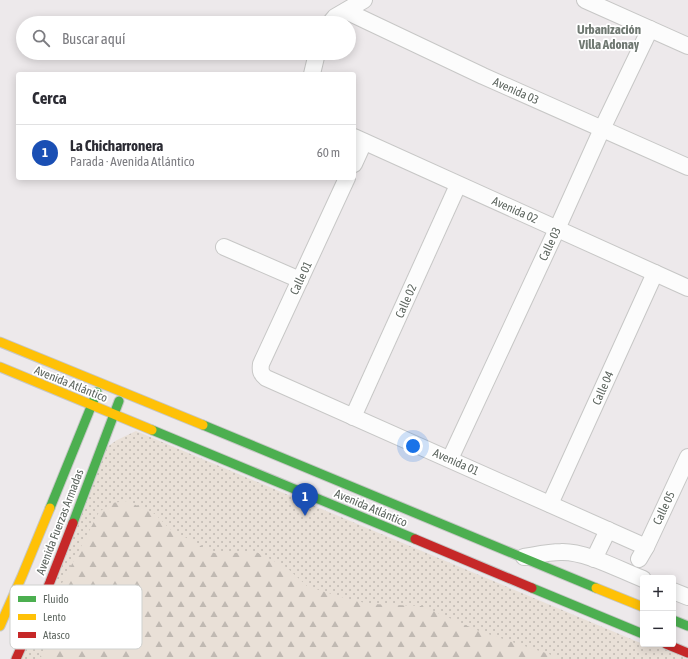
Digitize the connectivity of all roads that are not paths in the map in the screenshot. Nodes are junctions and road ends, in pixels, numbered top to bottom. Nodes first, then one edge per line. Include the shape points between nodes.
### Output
1 (364, 0) edge
2 (585, 0) edge
3 (346, 11) junction
4 (337, 16) edge
5 (650, 29) junction
6 (688, 46) edge
7 (315, 60) edge
8 (312, 72) edge
9 (602, 129) junction
10 (359, 140) edge
11 (356, 154) edge
12 (688, 167) edge
13 (347, 180) edge
14 (458, 185) junction
15 (558, 229) junction
16 (224, 247) dead end
17 (655, 273) junction
18 (300, 280) junction
19 (688, 288) edge
20 (0, 342) edge
21 (0, 367) edge
22 (266, 378) joint
23 (100, 383) junction
24 (58, 391) junction
25 (122, 392) junction
26 (92, 405) junction
27 (71, 407) dead end
28 (114, 414) junction
29 (353, 416) junction
30 (76, 422) dead end
31 (151, 429) junction
32 (136, 432) dead end
33 (78, 439) junction
34 (112, 444) dead end
35 (688, 456) edge
36 (98, 457) junction
37 (450, 460) junction
38 (550, 504) junction
39 (608, 530) junction
40 (643, 553) joint
41 (523, 557) junction
42 (594, 559) junction
43 (640, 578) edge
44 (18, 585) edge
45 (49, 585) edge
46 (676, 592) edge
47 (688, 598) edge
48 (10, 603) edge
49 (640, 606) edge
50 (676, 621) edge
51 (0, 626) edge
52 (688, 626) edge
53 (640, 633) edge
54 (673, 647) edge
55 (20, 649) edge
56 (688, 653) edge
57 (16, 659) edge

1 - 3 street
2 - 5 street
3 - 4 street
3 - 9 street, Avenida 03
5 - 6 street
5 - 9 street, Calle 03
7 - 8 street
9 - 12 street, Avenida 03
9 - 15 street, Calle 03
10 - 11 street
10 - 14 street, Avenida 02
13 - 18 street, Calle 01
14 - 15 street, Avenida 02
14 - 29 street, Calle 02
15 - 17 street, Avenida 02
15 - 37 street, Calle 03
16 - 18 street
17 - 19 street, Avenida 02
17 - 38 street, Calle 04
18 - 22 street, Calle 01 via 261,364 262,375
20 - 23 main road, Avenida Atlántico
21 - 24 main road, Avenida Atlántico
22 - 29 street, Avenida 01
23 - 25 main road, Avenida Atlántico
23 - 26 main road, Avenida Fuerzas Armadas
24 - 26 main road, Avenida Atlántico
24 - 27 main road
25 - 28 main road, Avenida Fuerzas Armadas
25 - 41 main road, Avenida Atlántico
26 - 28 main road, Avenida Atlántico
26 - 33 main road, Avenida Fuerzas Armadas
28 - 31 main road, Avenida Atlántico
28 - 36 main road, Avenida Fuerzas Armadas
29 - 37 street, Avenida 01
30 - 33 main road
31 - 32 main road
31 - 53 main road, Avenida Atlántico
33 - 44 main road, Avenida Fuerzas Armadas
34 - 36 main road
35 - 40 street, Calle 05
36 - 45 main road, Avenida Fuerzas Armadas
37 - 38 street, Avenida 01
38 - 39 street, Avenida 01
39 - 40 street, Avenida 01
39 - 42 street
41 - 42 street via 560,552
41 - 49 main road, Avenida Atlántico
42 - 43 street
46 - 47 street
48 - 51 main road, Avenida Fuerzas Armadas
50 - 52 main road
54 - 56 main road
55 - 57 main road, Avenida Fuerzas Armadas

